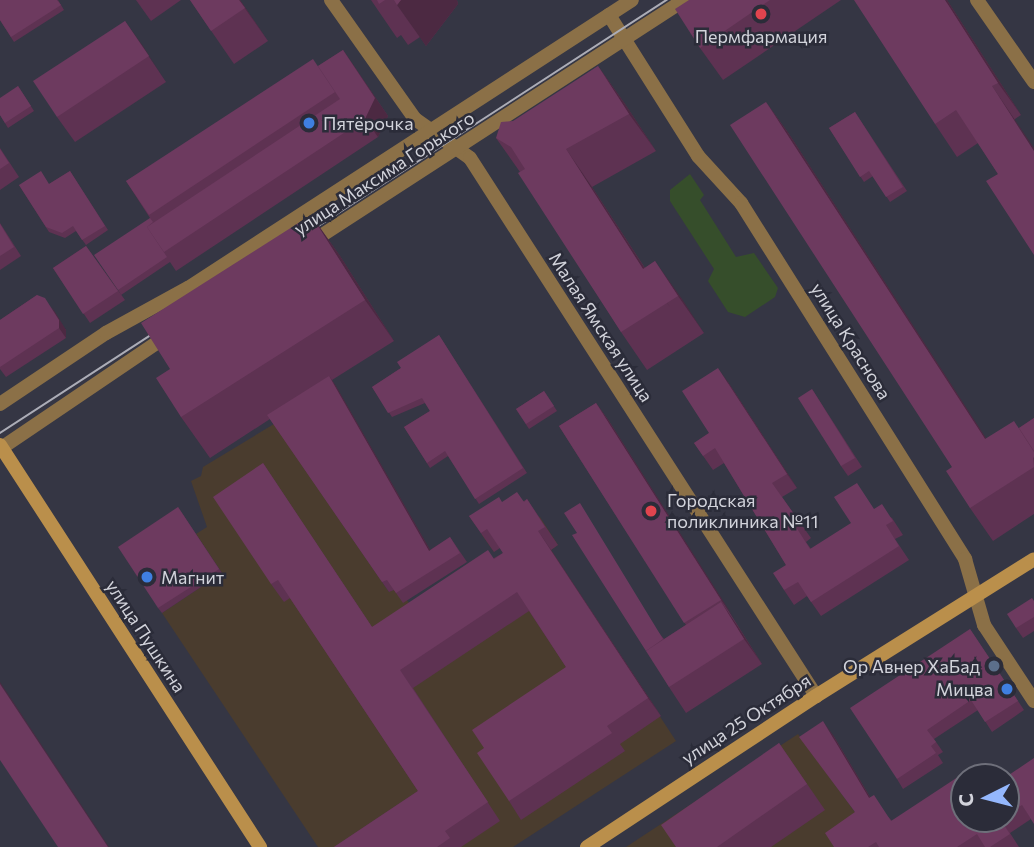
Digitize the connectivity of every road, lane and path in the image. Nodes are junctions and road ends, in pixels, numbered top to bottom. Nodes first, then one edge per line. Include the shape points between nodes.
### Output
1 (331, 0) edge
2 (632, 0) edge
3 (684, 0) edge
4 (977, 0) edge
5 (609, 15) junction
6 (624, 39) junction
7 (1034, 82) edge
8 (430, 130) junction
9 (456, 149) junction
10 (297, 252) edge
11 (183, 326) edge
12 (0, 404) edge
13 (1, 447) edge
14 (1034, 559) edge
15 (978, 596) junction
16 (816, 696) junction
17 (1034, 701) edge
18 (260, 847) edge
19 (587, 847) edge

1 - 8 street, Малая Ямская улица via 415,119
2 - 5 street, улица Максима Горького
3 - 6 street, улица Максима Горького
4 - 7 street
5 - 6 street, улица Краснова
5 - 8 street, улица Максима Горького
6 - 9 street, улица Максима Горького
6 - 15 street, улица Краснова via 698,156 741,202 970,568
8 - 9 street, Малая Ямская улица
8 - 12 street, улица Максима Горького
9 - 10 street, улица Максима Горького
9 - 16 street, Малая Ямская улица via 470,158
11 - 13 street
13 - 18 street, улица Пушкина
14 - 15 street, улица 25 Октября
15 - 16 street, улица 25 Октября
15 - 17 street, улица Краснова via 984,625
16 - 19 street, улица 25 Октября

